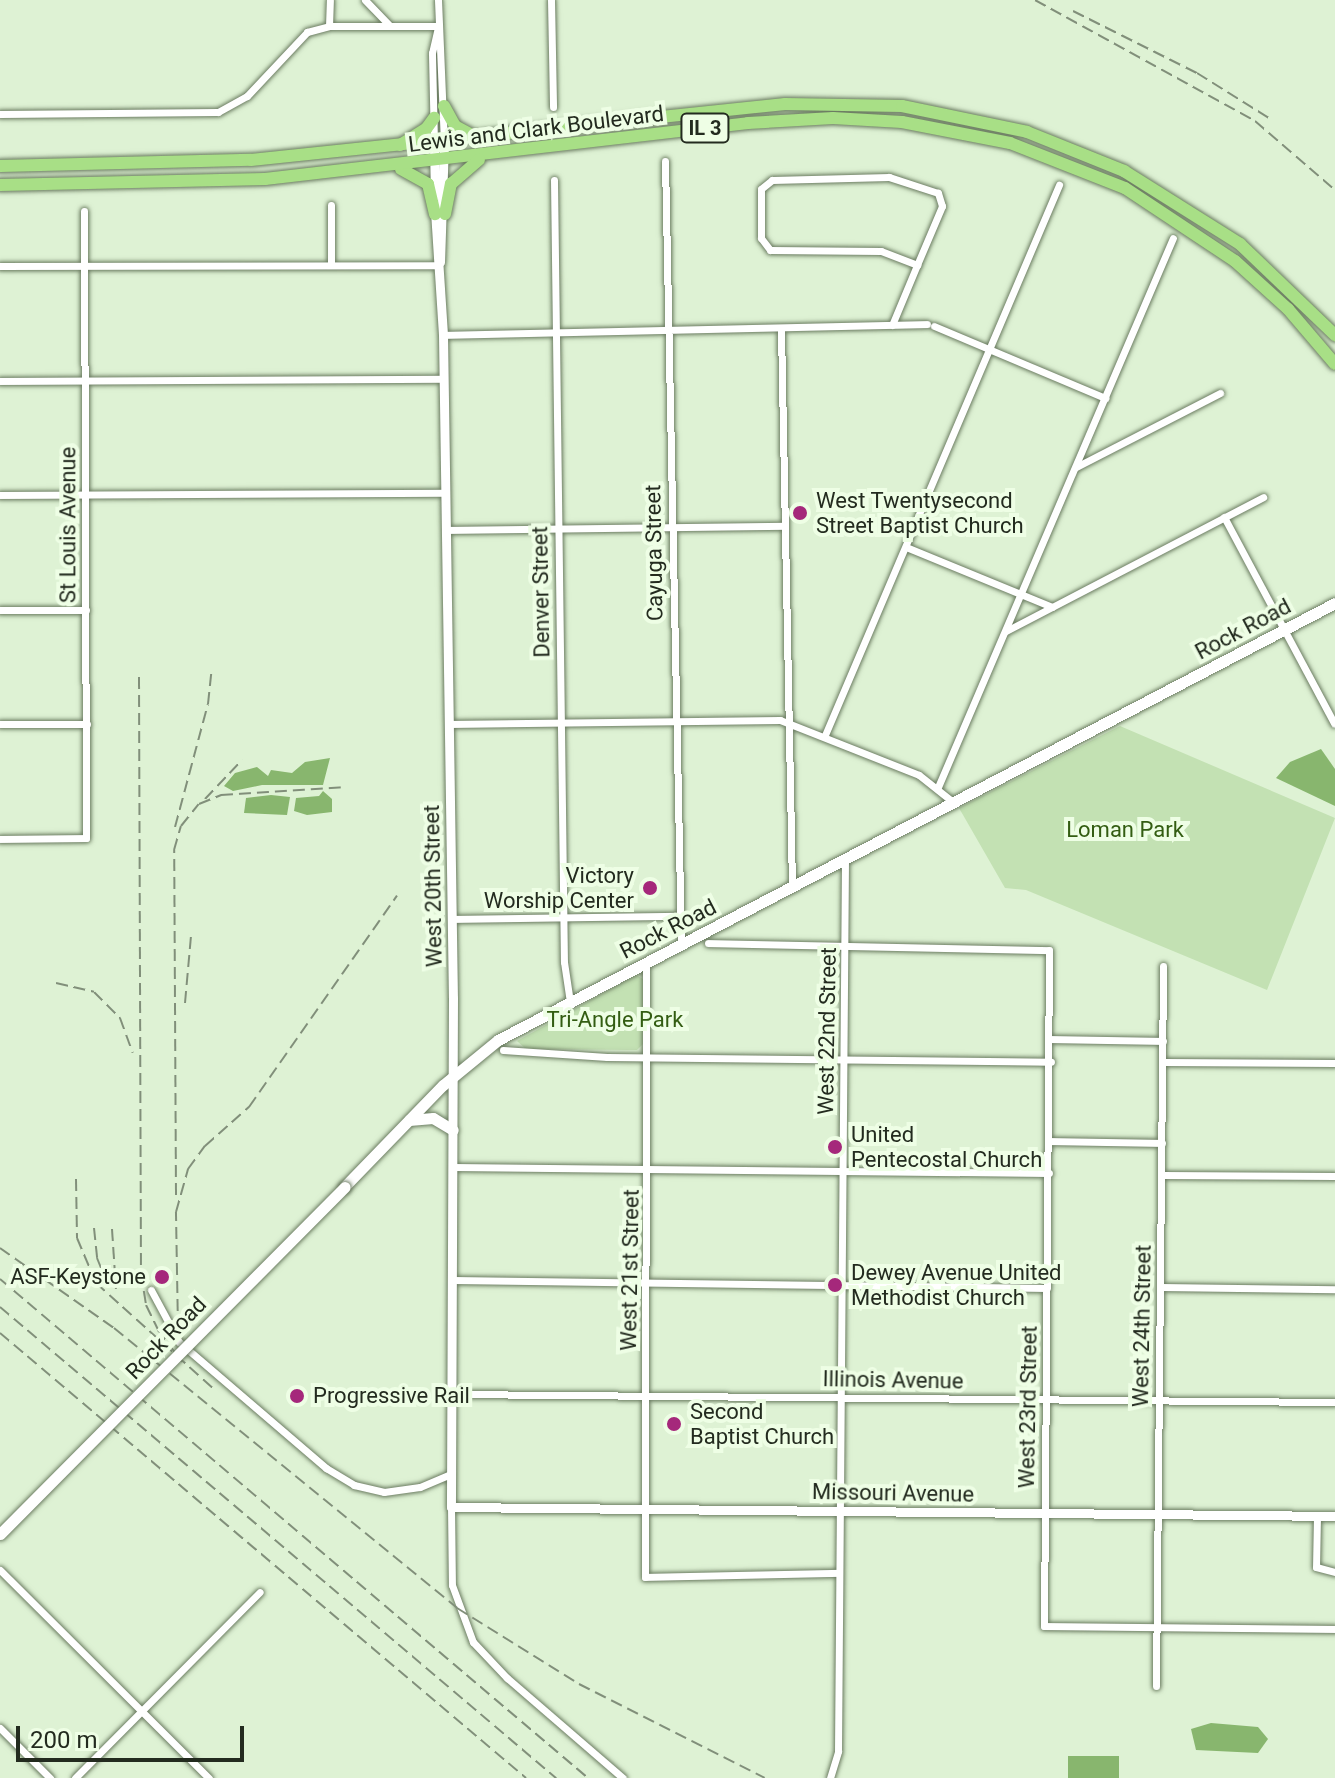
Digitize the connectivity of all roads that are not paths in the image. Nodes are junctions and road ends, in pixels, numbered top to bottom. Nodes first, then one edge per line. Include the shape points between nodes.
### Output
1 (330, 0) edge
2 (365, 0) edge
3 (438, 0) edge
4 (551, 0) edge
5 (329, 26) junction
6 (390, 26) junction
7 (438, 26) junction
8 (444, 106) junction
9 (553, 107) dead end
10 (0, 114) edge
11 (434, 118) junction
12 (481, 139) junction
13 (439, 144) junction
14 (388, 149) junction
15 (487, 157) junction
16 (665, 161) dead end
17 (440, 162) junction
18 (0, 166) edge
19 (390, 168) junction
20 (554, 180) dead end
21 (0, 185) edge
22 (1059, 185) dead end
23 (331, 205) dead end
24 (84, 211) dead end
25 (440, 214) junction
26 (1173, 238) dead end
27 (331, 264) junction
28 (439, 265) junction
29 (917, 265) junction
30 (0, 266) edge
31 (85, 266) junction
32 (892, 325) junction
33 (781, 329) junction
34 (669, 331) junction
35 (556, 333) junction
36 (443, 335) junction
37 (1335, 335) edge
38 (989, 351) junction
39 (1335, 364) edge
40 (444, 379) junction
41 (85, 380) junction
42 (0, 381) edge
43 (1220, 393) dead end
44 (1105, 398) junction
45 (1076, 467) junction
46 (445, 493) junction
47 (0, 495) edge
48 (86, 495) junction
49 (1263, 497) dead end
50 (1224, 517) junction
51 (671, 526) junction
52 (784, 526) junction
53 (558, 528) junction
54 (446, 530) junction
55 (906, 547) junction
56 (1022, 595) junction
57 (1335, 603) edge
58 (1052, 607) junction
59 (0, 610) edge
60 (86, 610) junction
61 (1286, 629) junction
62 (1006, 631) junction
63 (674, 720) junction
64 (561, 722) junction
65 (788, 722) junction
66 (1334, 723) edge
67 (0, 724) edge
68 (87, 724) junction
69 (448, 724) junction
70 (825, 735) junction
71 (938, 787) junction
72 (953, 802) junction
73 (0, 839) edge
74 (845, 859) junction
75 (792, 887) junction
76 (678, 916) junction
77 (564, 918) junction
78 (452, 919) junction
79 (708, 943) dead end
80 (681, 945) junction
81 (845, 945) junction
82 (646, 963) junction
83 (1163, 966) dead end
84 (570, 1002) junction
85 (1051, 1039) junction
86 (1163, 1041) junction
87 (503, 1050) dead end
88 (649, 1057) junction
89 (844, 1060) junction
90 (1051, 1062) junction
91 (1163, 1062) junction
92 (1335, 1063) edge
93 (453, 1075) junction
94 (408, 1120) junction
95 (453, 1130) junction
96 (1050, 1141) junction
97 (1162, 1143) junction
98 (453, 1167) junction
99 (649, 1170) junction
100 (843, 1171) junction
101 (1049, 1173) junction
102 (1162, 1175) junction
103 (1335, 1176) edge
104 (453, 1280) junction
105 (648, 1282) junction
106 (842, 1284) junction
107 (1161, 1287) junction
108 (1047, 1288) junction
109 (1335, 1289) edge
110 (151, 1290) dead end
111 (451, 1394) junction
112 (646, 1396) junction
113 (841, 1397) junction
114 (1046, 1399) junction
115 (1159, 1401) junction
116 (1335, 1402) edge
117 (451, 1474) junction
118 (451, 1507) junction
119 (645, 1509) junction
120 (840, 1510) junction
121 (1045, 1513) junction
122 (1157, 1514) junction
123 (1317, 1516) junction
124 (1335, 1516) edge
125 (0, 1534) edge
126 (0, 1570) edge
127 (1335, 1572) edge
128 (839, 1573) junction
129 (260, 1592) dead end
130 (1156, 1627) junction
131 (1335, 1629) edge
132 (1156, 1686) dead end
133 (141, 1711) junction
134 (0, 1728) edge
135 (50, 1778) edge
136 (75, 1778) edge
137 (209, 1778) edge
138 (623, 1778) edge
139 (830, 1778) edge

1 - 5 street
2 - 6 street
3 - 7 street, West 20th Street
4 - 9 street
5 - 6 street
5 - 10 street via 299,37 247,96 218,112
6 - 7 street
7 - 8 street, West 20th Street
7 - 11 street, West 20th Street via 432,53
8 - 12 highway via 455,126
8 - 13 street, West 20th Street
11 - 13 street, West 20th Street
11 - 14 highway via 414,138
12 - 13 highway, Lewis and Clark Boulevard / IL 3
12 - 37 highway, Lewis and Clark Boulevard / IL 3 via 785,104 863,103 965,116 1061,144 1154,187 1240,244
13 - 14 highway, Lewis and Clark Boulevard / IL 3
13 - 17 street, West 20th Street
14 - 18 highway, Lewis and Clark Boulevard / IL 3 via 175,163
15 - 17 highway, Lewis and Clark Boulevard / IL 3
15 - 25 highway via 455,176
15 - 39 highway, Lewis and Clark Boulevard / IL 3 via 796,119 865,119 973,134 1074,165 1182,222 1265,287
16 - 34 street, Cayuga Street
17 - 19 highway, Lewis and Clark Boulevard / IL 3
17 - 25 street, West 20th Street
19 - 21 highway, Lewis and Clark Boulevard / IL 3 via 203,182
19 - 25 highway via 422,177
20 - 35 street, Denver Street
22 - 38 street
23 - 27 street
24 - 31 street, St Louis Avenue
25 - 28 street, West 20th Street
26 - 44 street
27 - 28 street
27 - 31 street
28 - 36 street, West 20th Street
29 - 29 street via 942,206 934,191 889,177 772,180 761,189 761,238 770,250 881,251
29 - 32 street
30 - 31 street
31 - 41 street, St Louis Avenue
32 - 33 street
32 - 38 street via 931,325
33 - 34 street
33 - 52 street
34 - 35 street
34 - 51 street, Cayuga Street
35 - 36 street
35 - 53 street, Denver Street
36 - 40 street, West 20th Street
38 - 44 street
38 - 55 street
40 - 41 street
40 - 46 street, West 20th Street
41 - 42 street
41 - 48 street, St Louis Avenue
43 - 45 street
44 - 45 street
45 - 56 street
46 - 48 street
46 - 54 street, West 20th Street
47 - 48 street
48 - 60 street, St Louis Avenue
49 - 50 street
50 - 58 street
50 - 61 street
51 - 52 street
51 - 53 street
51 - 63 street, Cayuga Street
52 - 65 street
53 - 54 street
53 - 64 street, Denver Street
54 - 69 street, West 20th Street
55 - 56 street
55 - 70 street
56 - 58 street
56 - 62 street
57 - 61 main road, Rock Road
58 - 62 street
59 - 60 street
60 - 68 street, St Louis Avenue
61 - 66 street
61 - 72 main road, Rock Road
62 - 71 street
63 - 64 street
63 - 65 street
63 - 76 street, Cayuga Street
64 - 69 street
64 - 77 street, Denver Street
65 - 70 street
65 - 75 street
67 - 68 street
68 - 73 street, St Louis Avenue via 86,838
69 - 78 street, West 20th Street
70 - 71 street
71 - 72 street
72 - 74 main road, Rock Road
74 - 75 main road, Rock Road
74 - 81 street, West 22nd Street
75 - 80 main road, Rock Road
76 - 77 street
76 - 80 street, Cayuga Street
77 - 78 street
77 - 84 street, Denver Street
78 - 93 street, West 20th Street
79 - 81 street
80 - 82 main road, Rock Road
81 - 85 street, West 23rd Street via 1049,950
81 - 89 street, West 22nd Street
82 - 84 main road, Rock Road
82 - 88 street, West 21st Street
83 - 86 street, West 24th Street
84 - 93 main road, Rock Road via 498,1040
85 - 86 street
85 - 90 street, West 23rd Street
86 - 91 street, West 24th Street
87 - 88 street
88 - 89 street
88 - 99 street, West 21st Street
89 - 90 street
89 - 100 street, West 22nd Street
90 - 96 street, West 23rd Street
91 - 92 street
91 - 97 street, West 24th Street
93 - 94 main road, Rock Road
93 - 95 street, West 20th Street
94 - 95 main road via 433,1118
94 - 125 main road, Rock Road, bridge
95 - 98 street, West 20th Street
96 - 97 street
96 - 101 street, West 23rd Street
97 - 102 street, West 24th Street
98 - 99 street
98 - 104 street, West 20th Street
99 - 100 street
99 - 105 street, West 21st Street
100 - 101 street
100 - 106 street, West 22nd Street
101 - 108 street, West 23rd Street
102 - 103 street
102 - 107 street, West 24th Street
104 - 105 street
104 - 111 street, West 20th Street
105 - 106 street
105 - 112 street, West 21st Street
106 - 108 street
106 - 113 street, West 22nd Street
107 - 109 street
107 - 115 street, West 24th Street
108 - 114 street, West 23rd Street
110 - 117 street via 179,1342 326,1468 354,1485 384,1492 420,1487
111 - 112 street, Illinois Avenue
111 - 117 street, West 20th Street
112 - 113 street, Illinois Avenue
112 - 119 street, West 21st Street
113 - 114 street, Illinois Avenue
113 - 120 street, West 22nd Street
114 - 115 street, Illinois Avenue
114 - 121 street, West 23rd Street
115 - 116 street, Illinois Avenue
115 - 122 street, West 24th Street
117 - 118 street, West 20th Street
118 - 119 street, Missouri Avenue
118 - 138 street via 452,1585 473,1642
119 - 120 street, Missouri Avenue
119 - 128 street, West 21st Street via 645,1577
120 - 121 street, Missouri Avenue
120 - 128 street, West 22nd Street
121 - 122 street, Missouri Avenue
121 - 130 street, West 23rd Street via 1044,1626
122 - 123 street, Missouri Avenue
122 - 130 street, West 24th Street
123 - 124 street, Missouri Avenue
123 - 127 street via 1316,1567
126 - 133 street
128 - 139 street, West 22nd Street via 838,1751
129 - 133 street
130 - 131 street
130 - 132 street, West 24th Street
133 - 136 street
133 - 137 street
134 - 135 street

